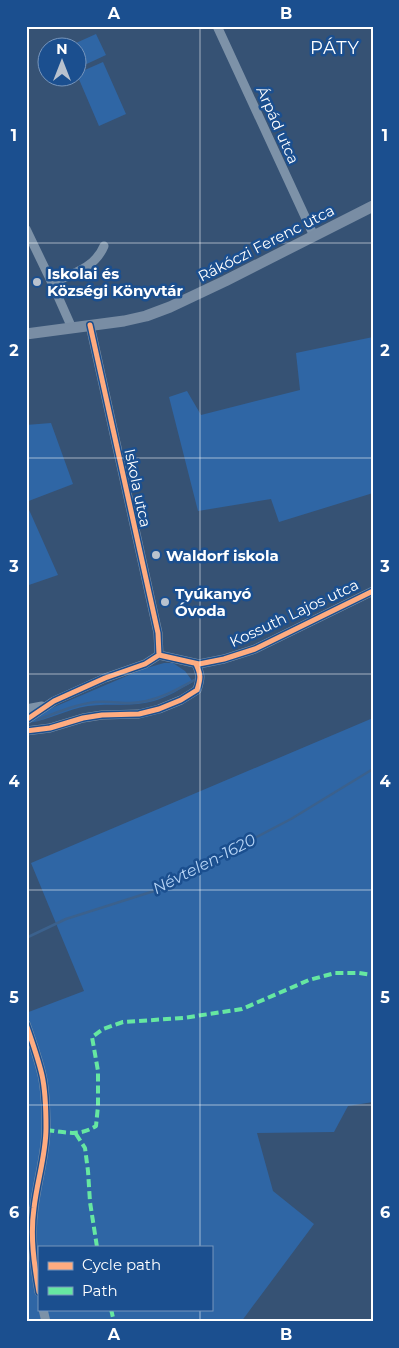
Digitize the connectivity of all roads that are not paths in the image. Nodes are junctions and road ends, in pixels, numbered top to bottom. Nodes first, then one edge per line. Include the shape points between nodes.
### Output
1 (217, 26) edge
2 (373, 206) edge
3 (26, 229) edge
4 (314, 236) junction
5 (104, 246) dead end
6 (52, 282) junction
7 (90, 325) junction
8 (72, 328) junction
9 (26, 334) edge
10 (373, 590) edge
11 (159, 655) junction
12 (196, 664) junction
13 (47, 705) junction
14 (26, 709) edge
15 (26, 720) edge
16 (26, 731) edge
17 (26, 1024) edge
18 (38, 1287) edge

1 - 4 street, Árpád utca
2 - 4 main road, Rákóczi Ferenc utca
3 - 6 street
4 - 7 main road, Rákóczi Ferenc utca via 170,307 124,321
5 - 6 street via 100,255 83,270
6 - 8 street
7 - 8 main road, Rákóczi Ferenc utca
7 - 11 street, Iskola utca via 158,633
8 - 9 main road, Rákóczi Ferenc utca
10 - 12 street, Kossuth Lajos utca via 255,648 224,659
11 - 12 street, Kossuth Lajos utca
11 - 13 street via 145,664 105,678
12 - 16 street via 200,677 198,690 159,709 83,718
13 - 14 street
13 - 15 street
17 - 18 street via 38,1058 46,1100 44,1151 32,1238

